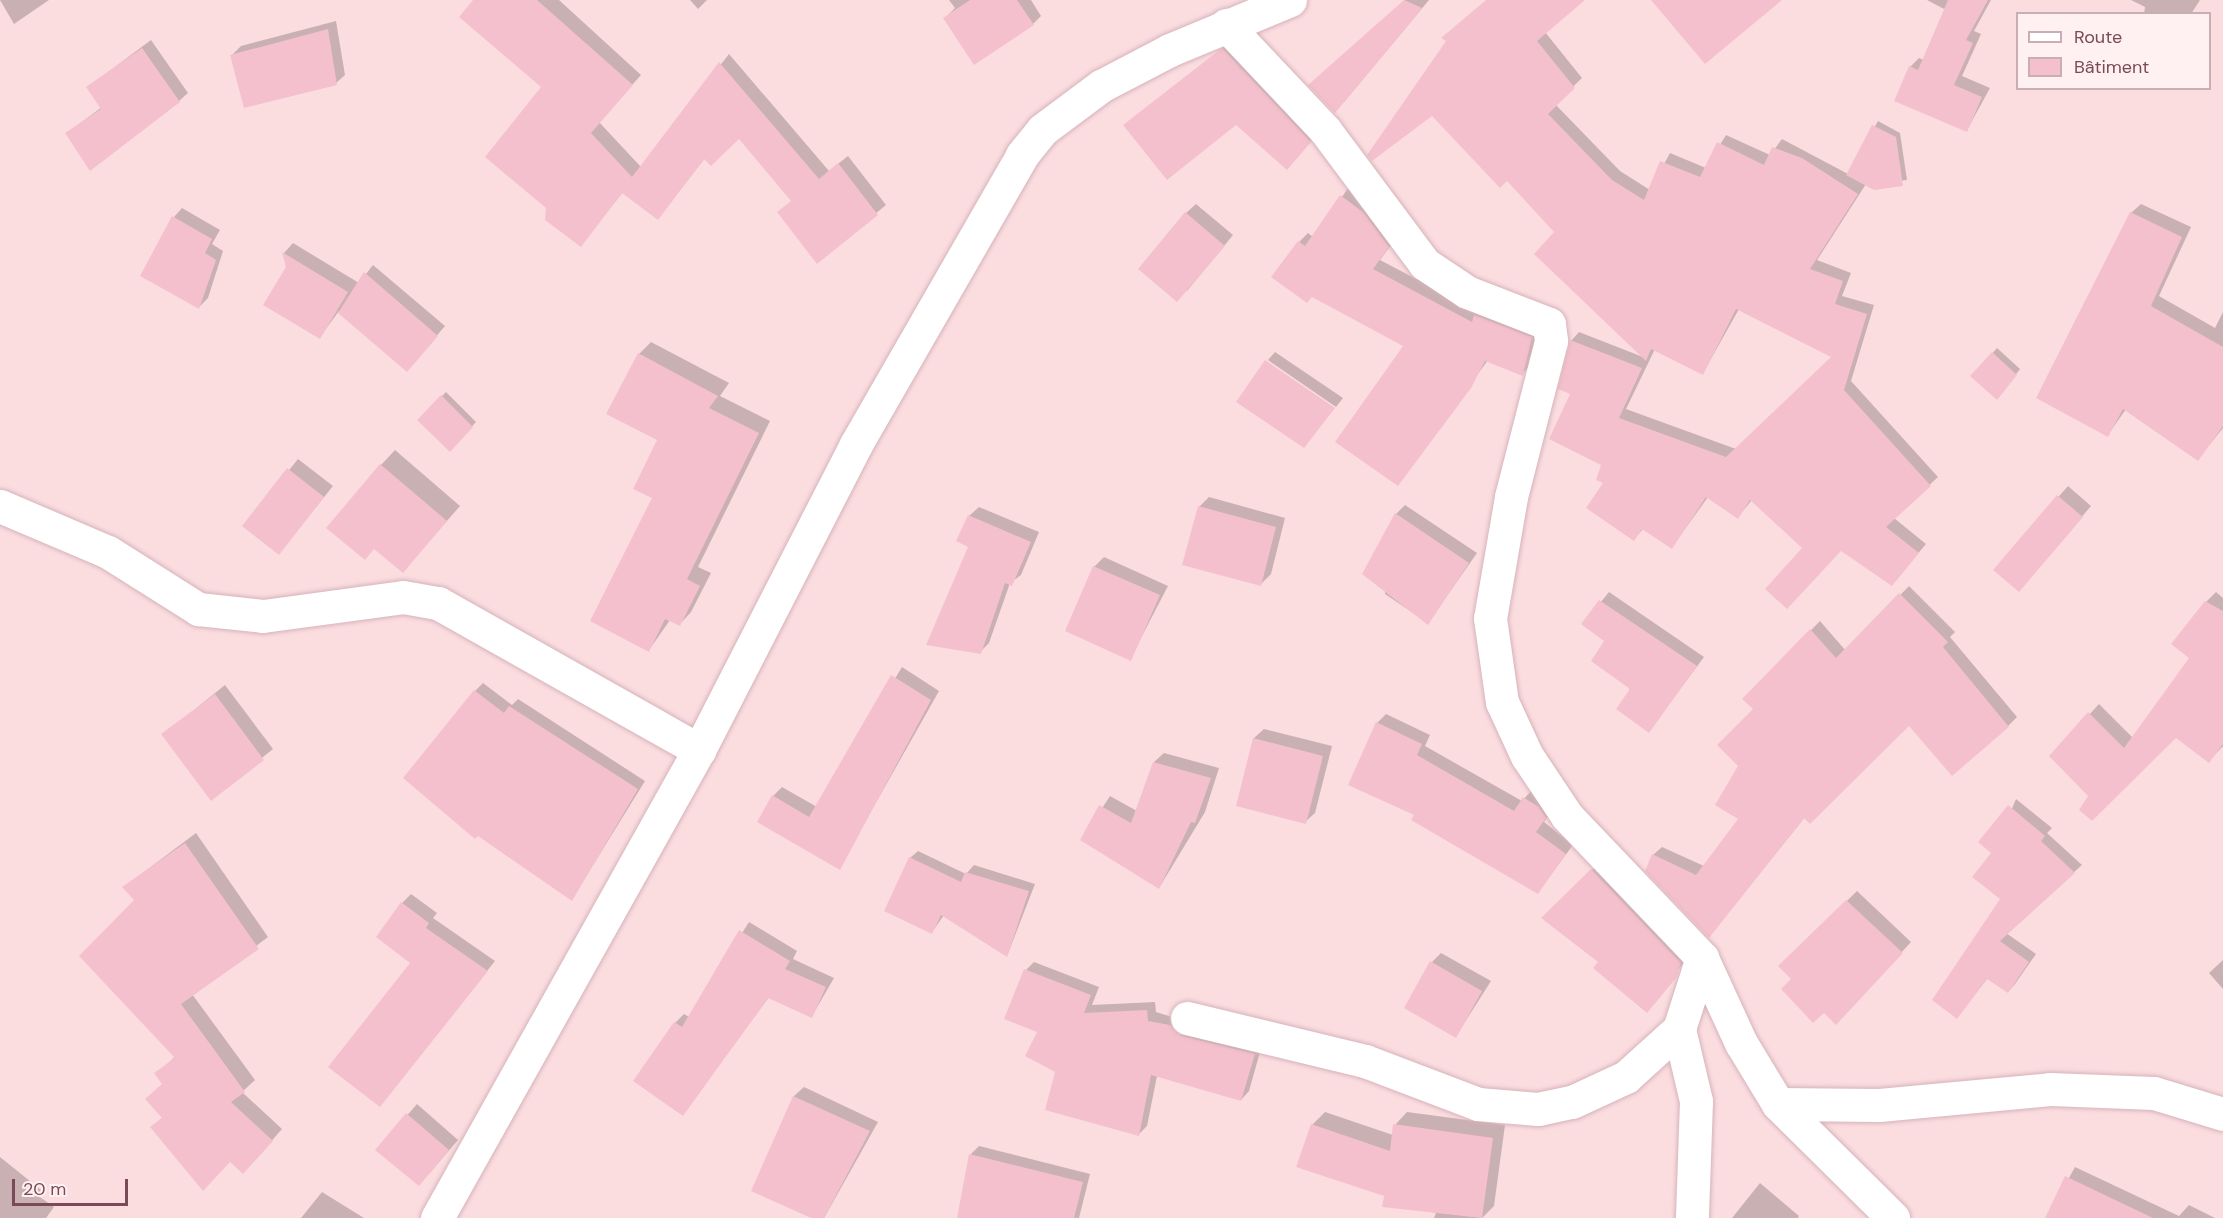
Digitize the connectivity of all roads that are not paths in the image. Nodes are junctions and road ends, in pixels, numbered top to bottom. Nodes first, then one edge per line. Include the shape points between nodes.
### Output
1 (1290, 0) edge
2 (1226, 25) junction
3 (0, 506) edge
4 (699, 750) junction
5 (1702, 958) junction
6 (1187, 1018) dead end
7 (1679, 1029) junction
8 (1778, 1104) junction
9 (2223, 1114) edge
10 (437, 1218) edge
11 (1692, 1218) edge
12 (1893, 1218) edge

1 - 2 street
2 - 4 street via 1101,86 1042,130 1022,155 855,446
2 - 5 street via 1325,130 1425,264 1467,292 1549,324 1551,341 1511,497 1490,618 1502,702 1527,756 1567,816
3 - 4 street via 108,552 198,609 263,616 403,597 438,603
4 - 10 street
5 - 7 street
5 - 8 street via 1741,1043
6 - 7 street via 1365,1061 1478,1104 1538,1109 1572,1102 1626,1077
7 - 11 street via 1696,1101
8 - 9 street via 1879,1106 2050,1089 2154,1093
8 - 12 street

